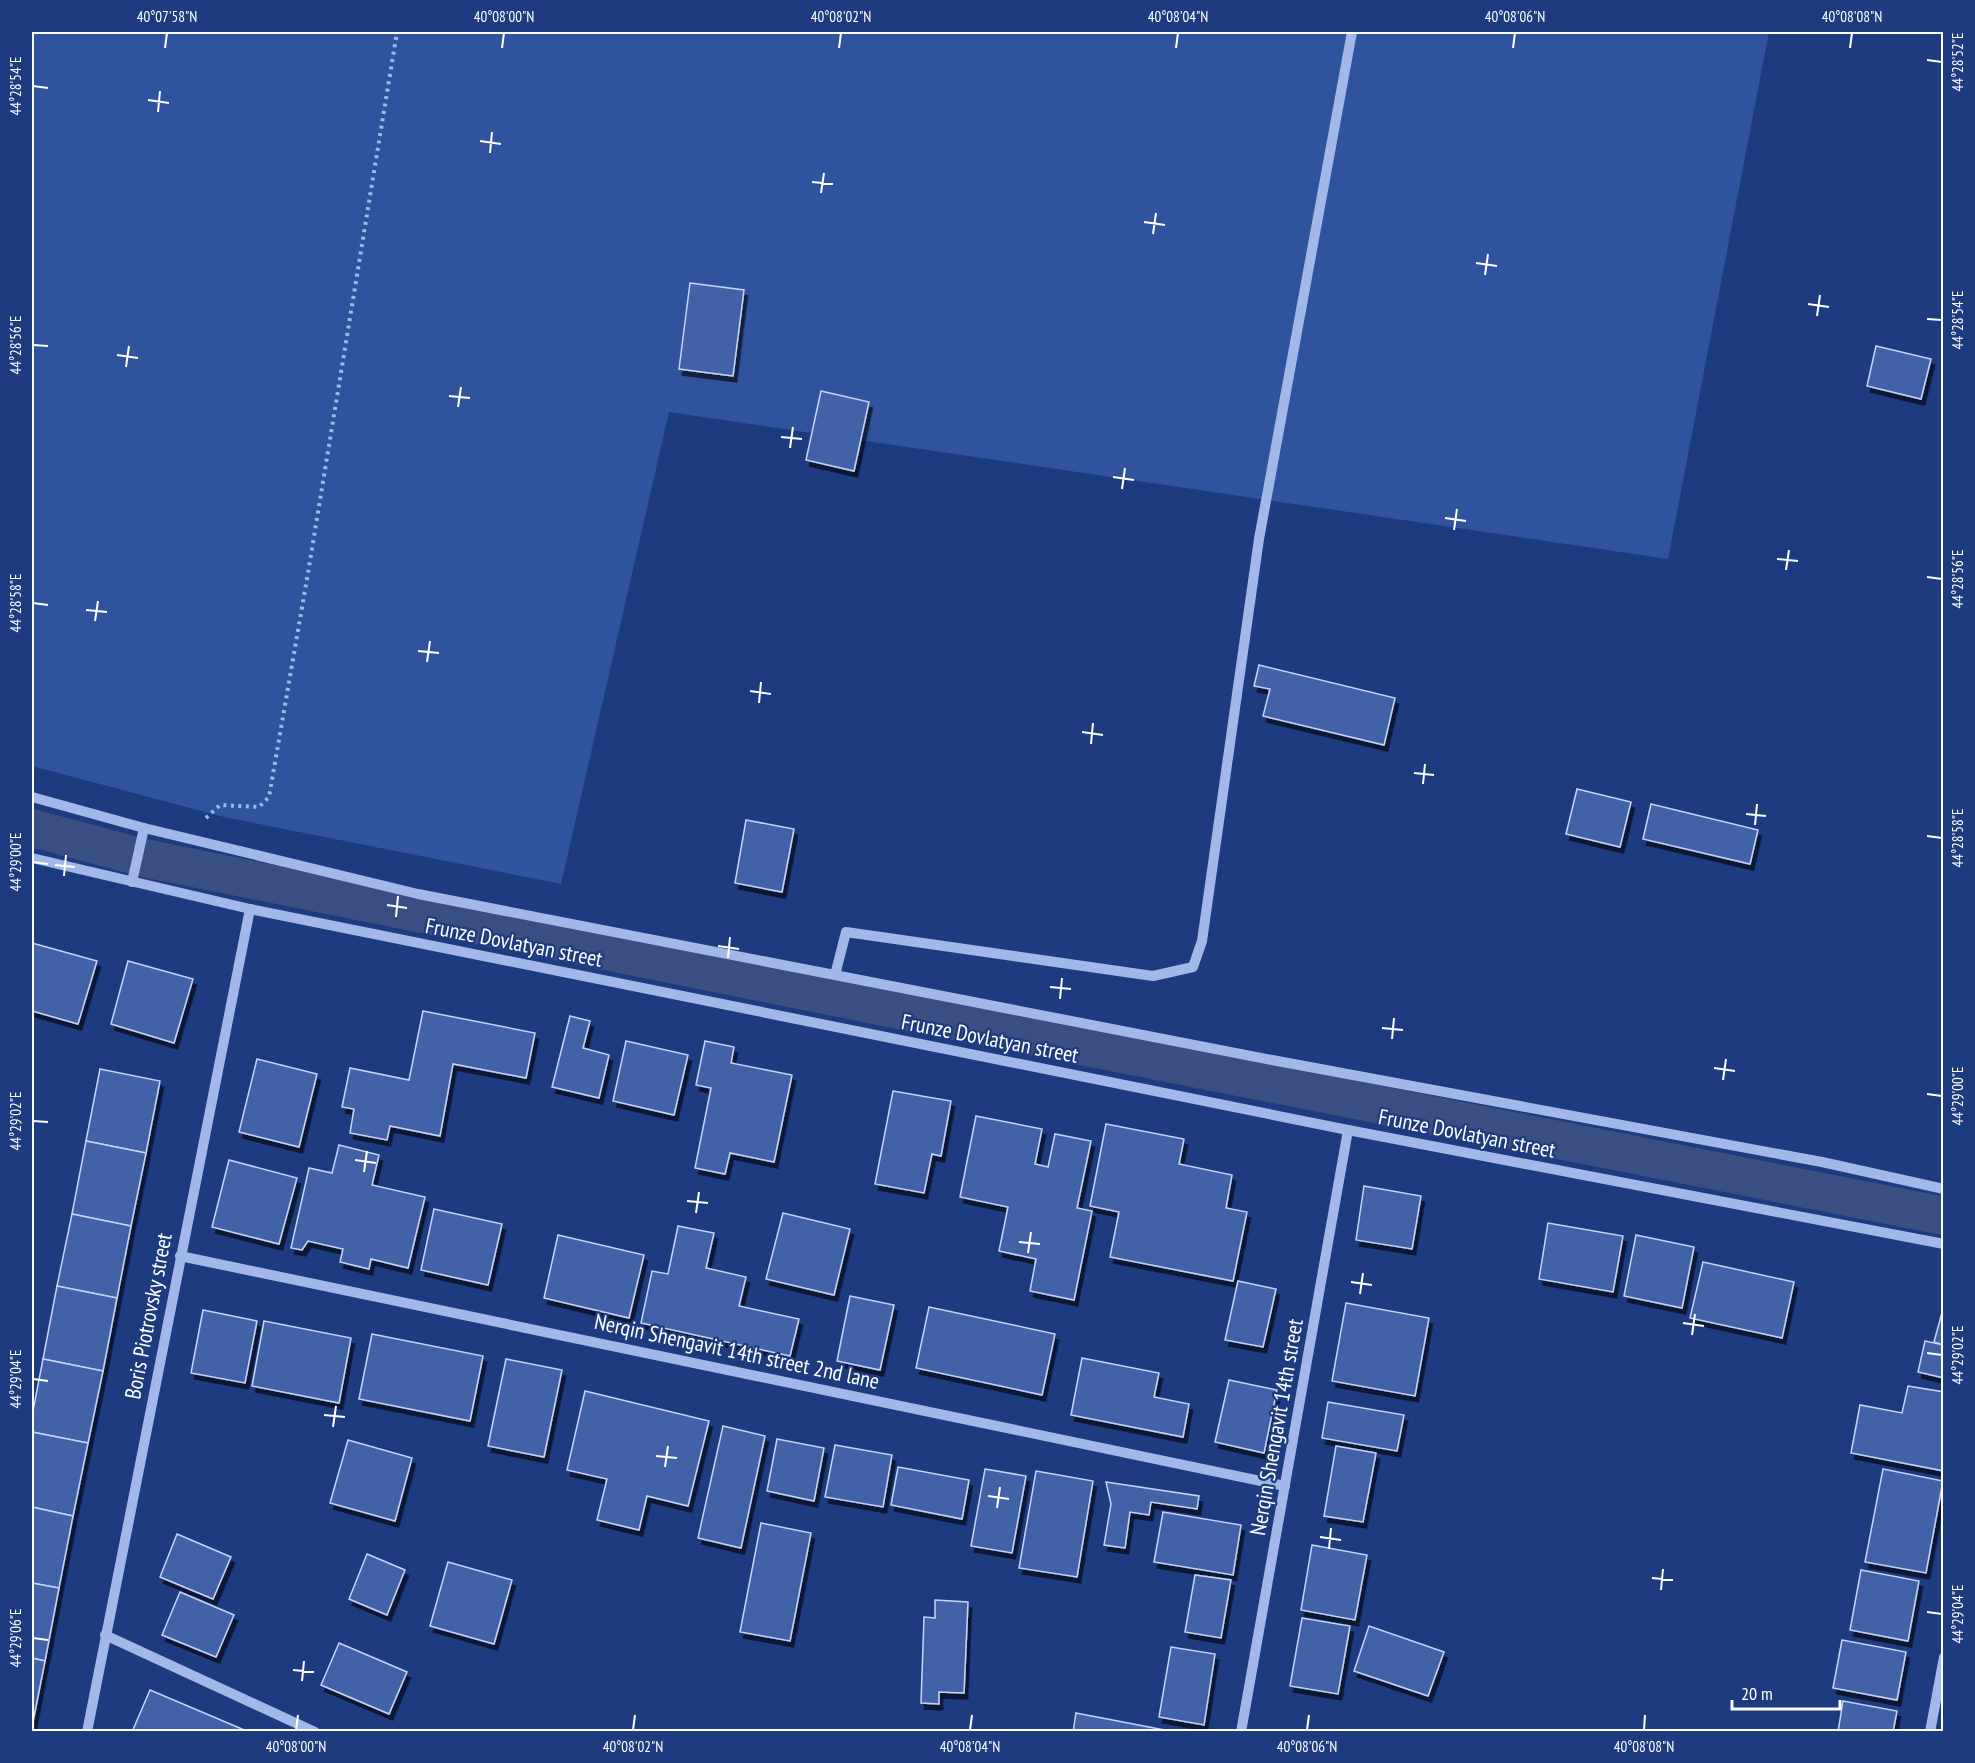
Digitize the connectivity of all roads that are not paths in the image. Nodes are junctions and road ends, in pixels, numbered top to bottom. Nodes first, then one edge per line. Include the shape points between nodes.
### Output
1 (1352, 32) edge
2 (32, 797) edge
3 (143, 833) junction
4 (32, 858) edge
5 (132, 882) junction
6 (250, 909) junction
7 (835, 975) junction
8 (1348, 1130) junction
9 (1944, 1189) edge
10 (1944, 1244) edge
11 (180, 1256) junction
12 (1285, 1486) junction
13 (105, 1635) junction
14 (1944, 1658) edge
15 (87, 1731) edge
16 (315, 1731) edge
17 (1241, 1731) edge
18 (1930, 1731) edge

1 - 7 street via 1259,539 1202,941 1193,967 1153,976 846,932
2 - 3 street
3 - 5 street
3 - 7 street via 196,840 418,894
4 - 5 street, Frunze Dovlatyan street
5 - 6 street, Frunze Dovlatyan street
6 - 8 street, Frunze Dovlatyan street
6 - 11 street, Boris Piotrovsky street
7 - 9 street via 1822,1162
8 - 10 street, Frunze Dovlatyan street
8 - 12 street, Nerqin Shengavit 14th street
11 - 12 street, Nerqin Shengavit 14th street 2nd lane
11 - 13 street, Boris Piotrovsky street
12 - 17 street, Nerqin Shengavit 14th street
13 - 15 street, Boris Piotrovsky street
13 - 16 street
14 - 18 street

